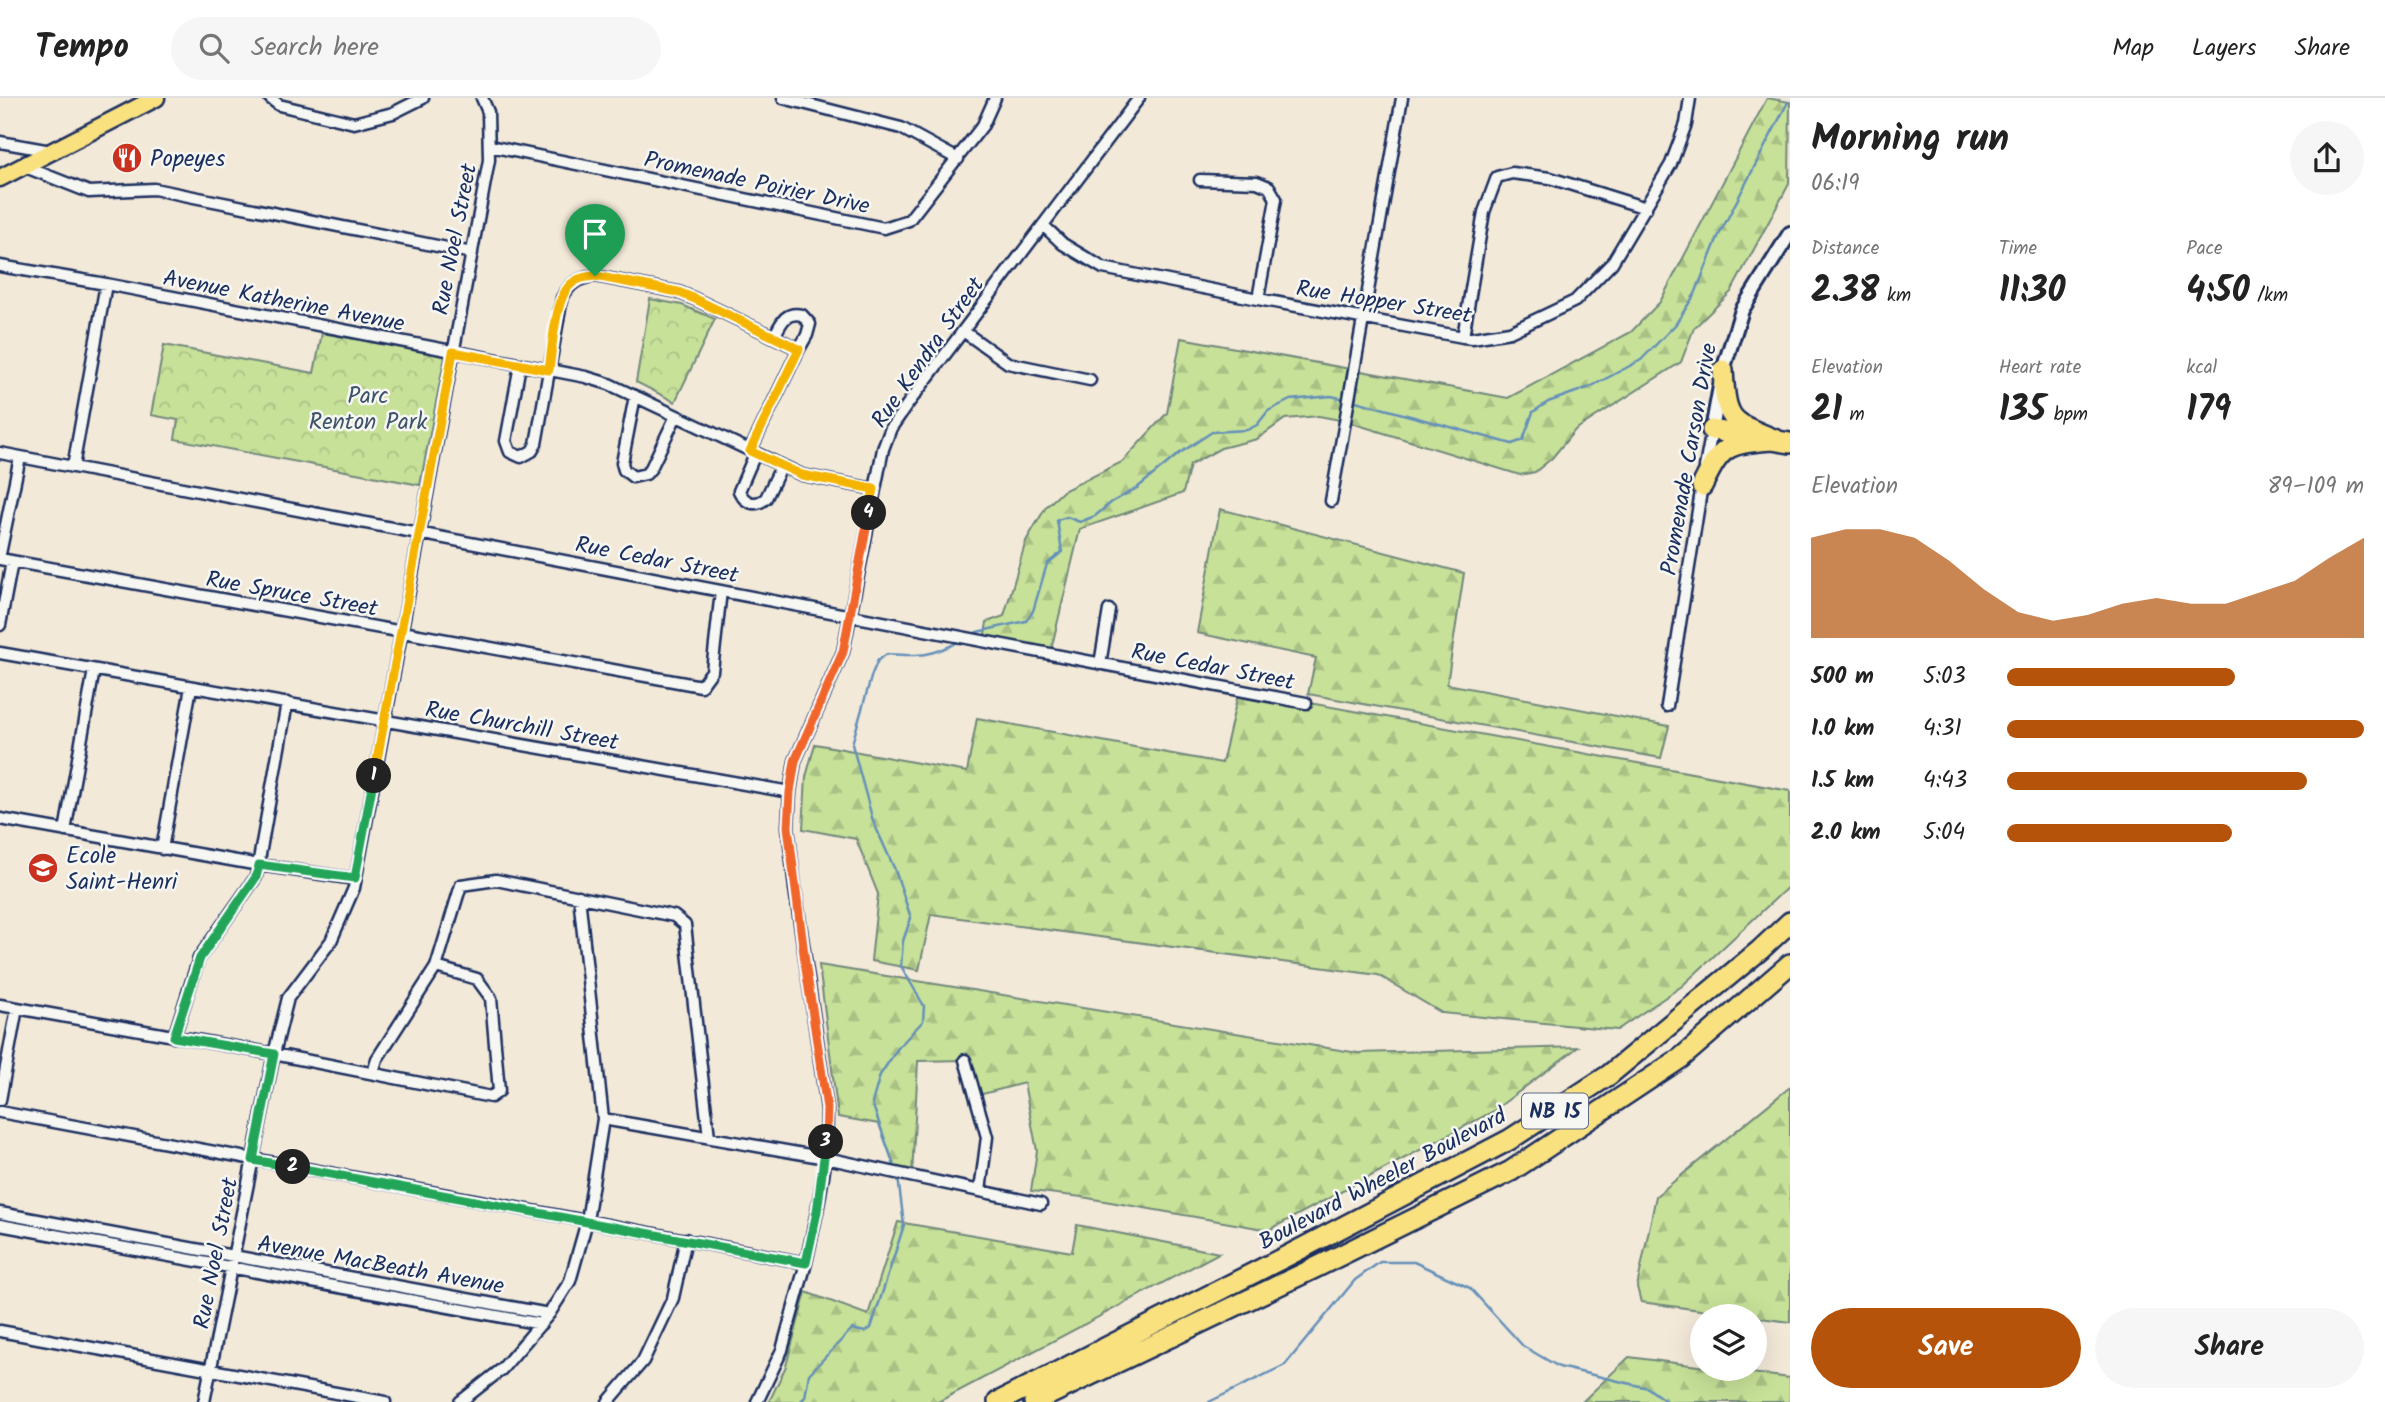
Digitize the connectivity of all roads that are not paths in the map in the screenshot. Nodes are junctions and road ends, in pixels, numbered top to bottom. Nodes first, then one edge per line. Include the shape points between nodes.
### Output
1 (156, 98) edge
2 (270, 98) edge
3 (423, 98) edge
4 (482, 98) edge
5 (783, 98) edge
6 (995, 98) edge
7 (1139, 98) edge
8 (1402, 98) edge
9 (1690, 98) edge
10 (0, 142) edge
11 (490, 146) junction
12 (51, 151) junction
13 (958, 159) junction
14 (23, 166) junction
15 (0, 178) edge
16 (1200, 180) dead end
17 (1646, 208) junction
18 (1043, 225) junction
19 (1790, 233) edge
20 (471, 253) junction
21 (0, 267) edge
22 (106, 285) junction
23 (1258, 299) junction
24 (1364, 318) junction
25 (963, 331) junction
26 (774, 337) junction
27 (1464, 337) junction
28 (799, 349) junction
29 (453, 352) junction
30 (520, 365) junction
31 (549, 370) junction
32 (1723, 370) junction
33 (1090, 380) dead end
34 (635, 396) junction
35 (676, 416) junction
36 (1712, 430) junction
37 (1783, 441) edge
38 (753, 452) junction
39 (0, 453) edge
40 (20, 457) junction
41 (73, 467) junction
42 (781, 467) junction
43 (1702, 485) junction
44 (874, 489) junction
45 (1331, 501) dead end
46 (420, 534) junction
47 (0, 554) edge
48 (0, 559) edge
49 (12, 562) junction
50 (722, 591) junction
51 (1109, 610) dead end
52 (850, 616) junction
53 (0, 625) edge
54 (401, 633) junction
55 (0, 653) edge
56 (1100, 664) junction
57 (94, 670) junction
58 (190, 690) junction
59 (287, 703) junction
60 (1306, 703) dead end
61 (1667, 706) dead end
62 (384, 720) junction
63 (790, 792) junction
64 (0, 820) edge
65 (65, 831) junction
66 (162, 849) junction
67 (259, 865) junction
68 (355, 878) junction
69 (579, 896) junction
70 (1790, 922) edge
71 (1790, 964) edge
72 (436, 967) junction
73 (0, 1005) edge
74 (18, 1008) junction
75 (174, 1037) junction
76 (274, 1054) junction
77 (965, 1060) dead end
78 (373, 1073) junction
79 (0, 1100) edge
80 (0, 1112) edge
81 (603, 1119) junction
82 (709, 1137) junction
83 (826, 1158) junction
84 (253, 1160) junction
85 (980, 1191) junction
86 (1041, 1204) dead end
87 (0, 1213) edge
88 (587, 1221) junction
89 (0, 1224) edge
90 (67, 1231) junction
91 (685, 1239) junction
92 (233, 1262) junction
93 (806, 1263) junction
94 (548, 1314) junction
95 (541, 1324) junction
96 (0, 1331) edge
97 (211, 1369) junction
98 (204, 1402) edge
99 (385, 1402) edge
100 (460, 1402) edge
101 (608, 1402) edge
102 (757, 1402) edge
103 (998, 1402) edge
104 (1034, 1402) edge

1 - 12 main road
2 - 3 street via 279,105 354,123 393,113
4 - 11 street, Rue Noel Street via 488,112
5 - 13 street via 901,128
6 - 13 street, Promenade Poirier Drive via 983,125
7 - 18 street, Rue Kendra Street
8 - 24 street
9 - 17 street, Rue Hopper Street via 1671,164
10 - 12 street
11 - 13 street, Promenade Poirier Drive via 884,228 909,220
11 - 20 street, Rue Noel Street
12 - 14 main road
14 - 15 main road
14 - 20 street via 89,192 154,189
16 - 23 street via 1258,181 1269,187 1276,199
17 - 27 street, Rue Hopper Street via 1612,263 1575,301 1510,332
17 - 27 street via 1550,178 1512,173 1497,177 1483,212
18 - 23 street, Rue Hopper Street via 1063,244 1103,268
18 - 25 street, Rue Kendra Street
19 - 32 street, Promenade Carson Drive via 1741,310
20 - 29 street, Rue Noel Street
21 - 22 street, Avenue Katherine Avenue
22 - 29 street, Avenue Katherine Avenue
22 - 41 street
23 - 24 street, Rue Hopper Street
24 - 27 street, Rue Hopper Street
24 - 45 street
25 - 33 street via 1008,363
25 - 44 street, Rue Kendra Street via 891,428
26 - 28 street
26 - 28 street via 785,317 802,315 810,324
26 - 31 street via 678,292 581,277 562,298
28 - 38 street
29 - 30 street, Avenue Katherine Avenue
29 - 46 street, Rue Noel Street
30 - 31 street, Avenue Katherine Avenue
30 - 31 street via 506,441 510,452 521,457 536,444
31 - 34 street, Avenue Katherine Avenue via 586,377
32 - 36 street, Promenade Carson Drive
32 - 37 highway via 1724,399 1734,420
34 - 35 street, Avenue Katherine Avenue
34 - 35 street via 622,463 633,477 651,468
35 - 38 street, Avenue Katherine Avenue
36 - 37 highway
36 - 43 street, Promenade Carson Drive
37 - 43 highway via 1741,443 1723,451
38 - 42 street, Avenue Katherine Avenue
38 - 42 street via 738,491 745,500 762,501
39 - 40 street, Rue Cedar Street
40 - 41 street, Rue Cedar Street
40 - 47 street
41 - 46 street, Rue Cedar Street
42 - 44 street, Avenue Katherine Avenue
43 - 61 street, Promenade Carson Drive
44 - 52 street, Rue Kendra Street
46 - 50 street, Rue Cedar Street
46 - 54 street, Rue Noel Street
48 - 49 street, Rue Spruce Street
49 - 53 street
49 - 54 street, Rue Spruce Street
50 - 52 street, Rue Cedar Street
50 - 54 street, Rue Spruce Street via 712,671 701,686
51 - 56 street
52 - 56 street, Rue Cedar Street
52 - 63 street, Rue Kendra Street via 843,652 799,751
54 - 62 street, Rue Noel Street
55 - 57 street, Rue Churchill Street
56 - 60 street, Rue Cedar Street
57 - 58 street, Rue Churchill Street
57 - 65 street
58 - 59 street, Rue Churchill Street
58 - 66 street
59 - 62 street, Rue Churchill Street
59 - 67 street
62 - 63 street, Rue Churchill Street
62 - 68 street, Rue Noel Street
63 - 83 street, Rue Kendra Street via 788,827 795,889 827,1108
64 - 65 street
65 - 66 street
66 - 67 street
67 - 68 street
67 - 75 street via 256,877 200,958
68 - 76 street, Rue Noel Street via 331,941 288,998
69 - 72 street via 496,880 461,885
69 - 81 street
69 - 82 street via 674,916 685,925
70 - 103 highway, Boulevard Wheeler Boulevard / NB 15 via 1609,1075 1509,1140
71 - 104 highway, Boulevard Wheeler Boulevard / NB 15 via 1681,1058 1511,1171
72 - 78 street via 377,1059
72 - 78 street via 477,979 491,998 499,1091 491,1097
73 - 74 street
74 - 75 street
74 - 79 street
75 - 76 street
76 - 78 street
76 - 84 street, Rue Noel Street
77 - 85 street via 987,1138
80 - 84 street
81 - 82 street
81 - 88 street
82 - 83 street
83 - 85 street
83 - 93 street, Rue Kendra Street
84 - 88 street
84 - 92 street, Rue Noel Street
85 - 86 street
87 - 90 street, Avenue MacBeath Avenue
88 - 91 street
88 - 94 street via 570,1281
89 - 90 street, Avenue MacBeath Avenue
90 - 92 street, Avenue MacBeath Avenue
91 - 93 street
91 - 101 street via 673,1298 643,1361
92 - 94 street, Avenue MacBeath Avenue
92 - 95 street, Avenue MacBeath Avenue
92 - 97 street, Rue Noel Street
93 - 102 street, Rue Kendra Street via 782,1350
94 - 95 street
95 - 100 street via 502,1368
96 - 97 street
97 - 98 street, Rue Noel Street
97 - 99 street

